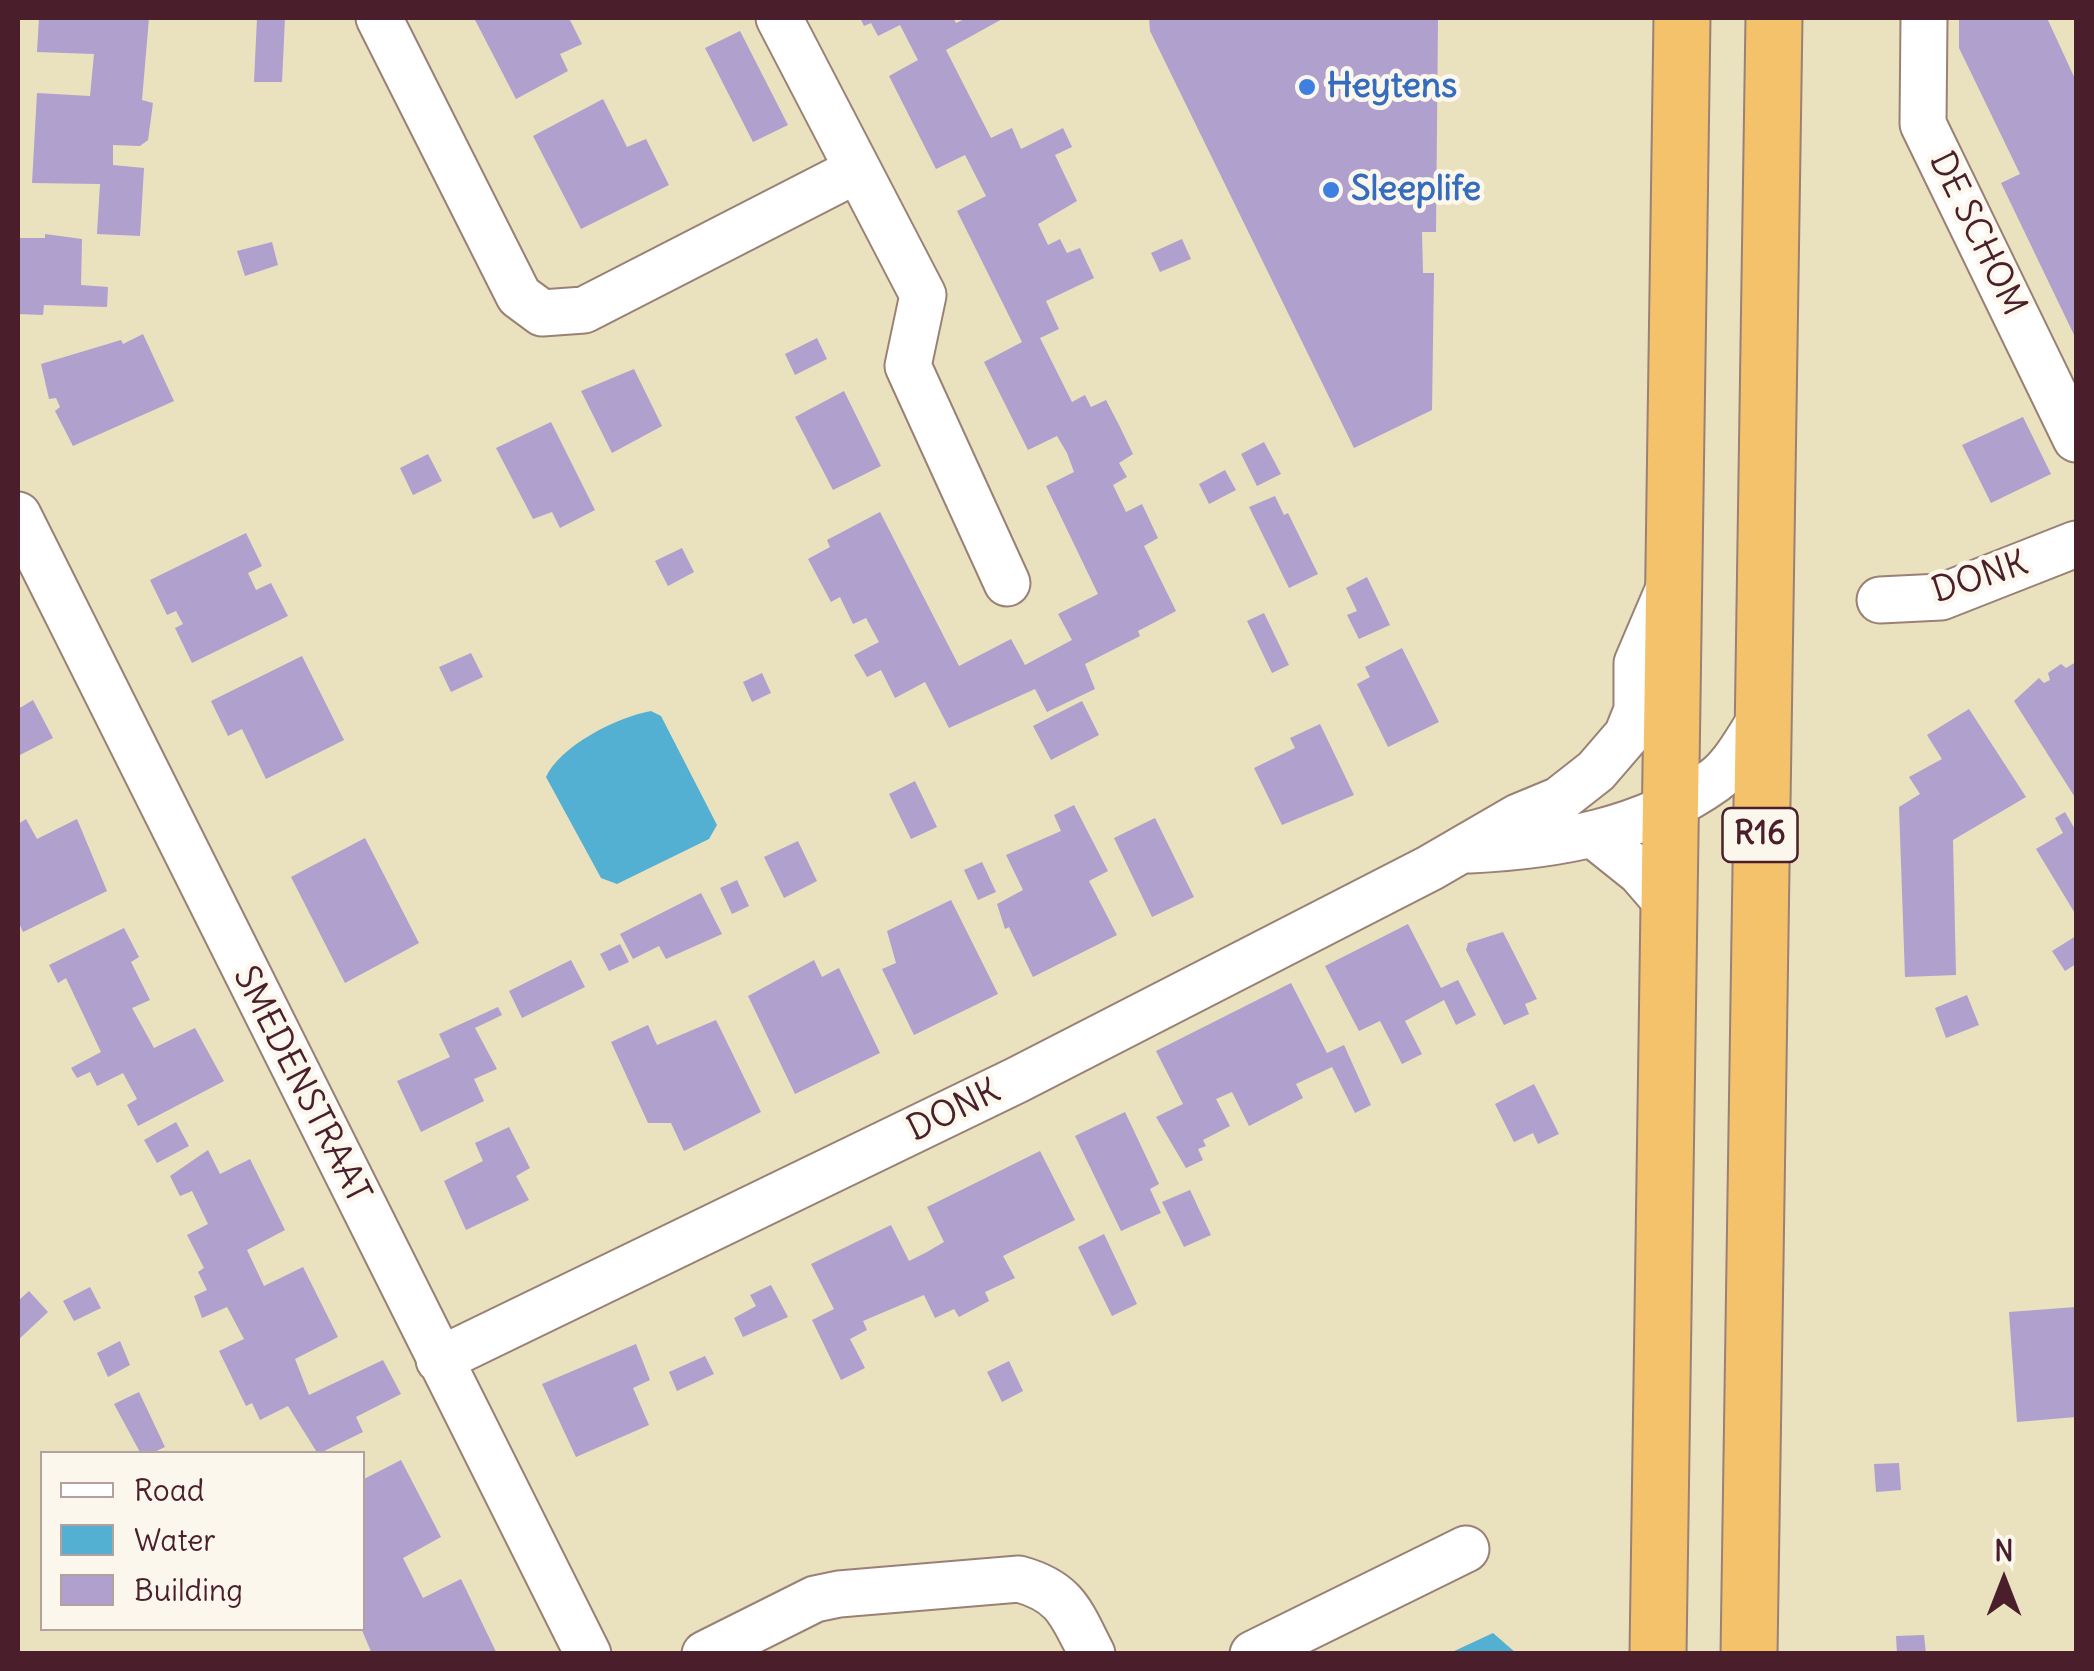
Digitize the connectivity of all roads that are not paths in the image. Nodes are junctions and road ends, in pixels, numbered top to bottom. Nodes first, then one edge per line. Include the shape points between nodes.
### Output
1 (379, 18) edge
2 (780, 18) edge
3 (1682, 18) edge
4 (1774, 18) edge
5 (1924, 18) edge
6 (857, 170) junction
7 (2076, 439) edge
8 (18, 515) edge
9 (2076, 544) edge
10 (1672, 582) junction
11 (1007, 583) dead end
12 (1880, 600) dead end
13 (1762, 718) junction
14 (1669, 804) junction
15 (1521, 832) junction
16 (1595, 836) junction
17 (1666, 902) junction
18 (439, 1360) junction
19 (1466, 1549) dead end
20 (1262, 1652) edge
21 (588, 1654) edge
22 (704, 1654) edge
23 (1092, 1654) edge
24 (1658, 1654) edge
25 (1748, 1654) edge

1 - 6 street via 519,296 542,313 584,310
2 - 6 street
3 - 10 highway
4 - 13 highway, R16
5 - 7 street, DE SCHOM via 1924,124
6 - 11 street via 923,295 908,366
8 - 18 street, SMEDENSTRAAT
9 - 12 street, DONK via 1941,597
10 - 14 highway
10 - 15 street, DONK via 1637,663 1637,710 1619,749
13 - 14 street, DONK via 1716,779
13 - 25 highway, R16
14 - 16 street, DONK
14 - 17 highway
15 - 16 street, DONK
15 - 18 street, DONK via 1463,850 1017,1080
16 - 17 street
17 - 24 highway
18 - 21 street, SMEDENSTRAAT
19 - 20 street
22 - 23 street via 839,1594 1019,1580 1066,1602

